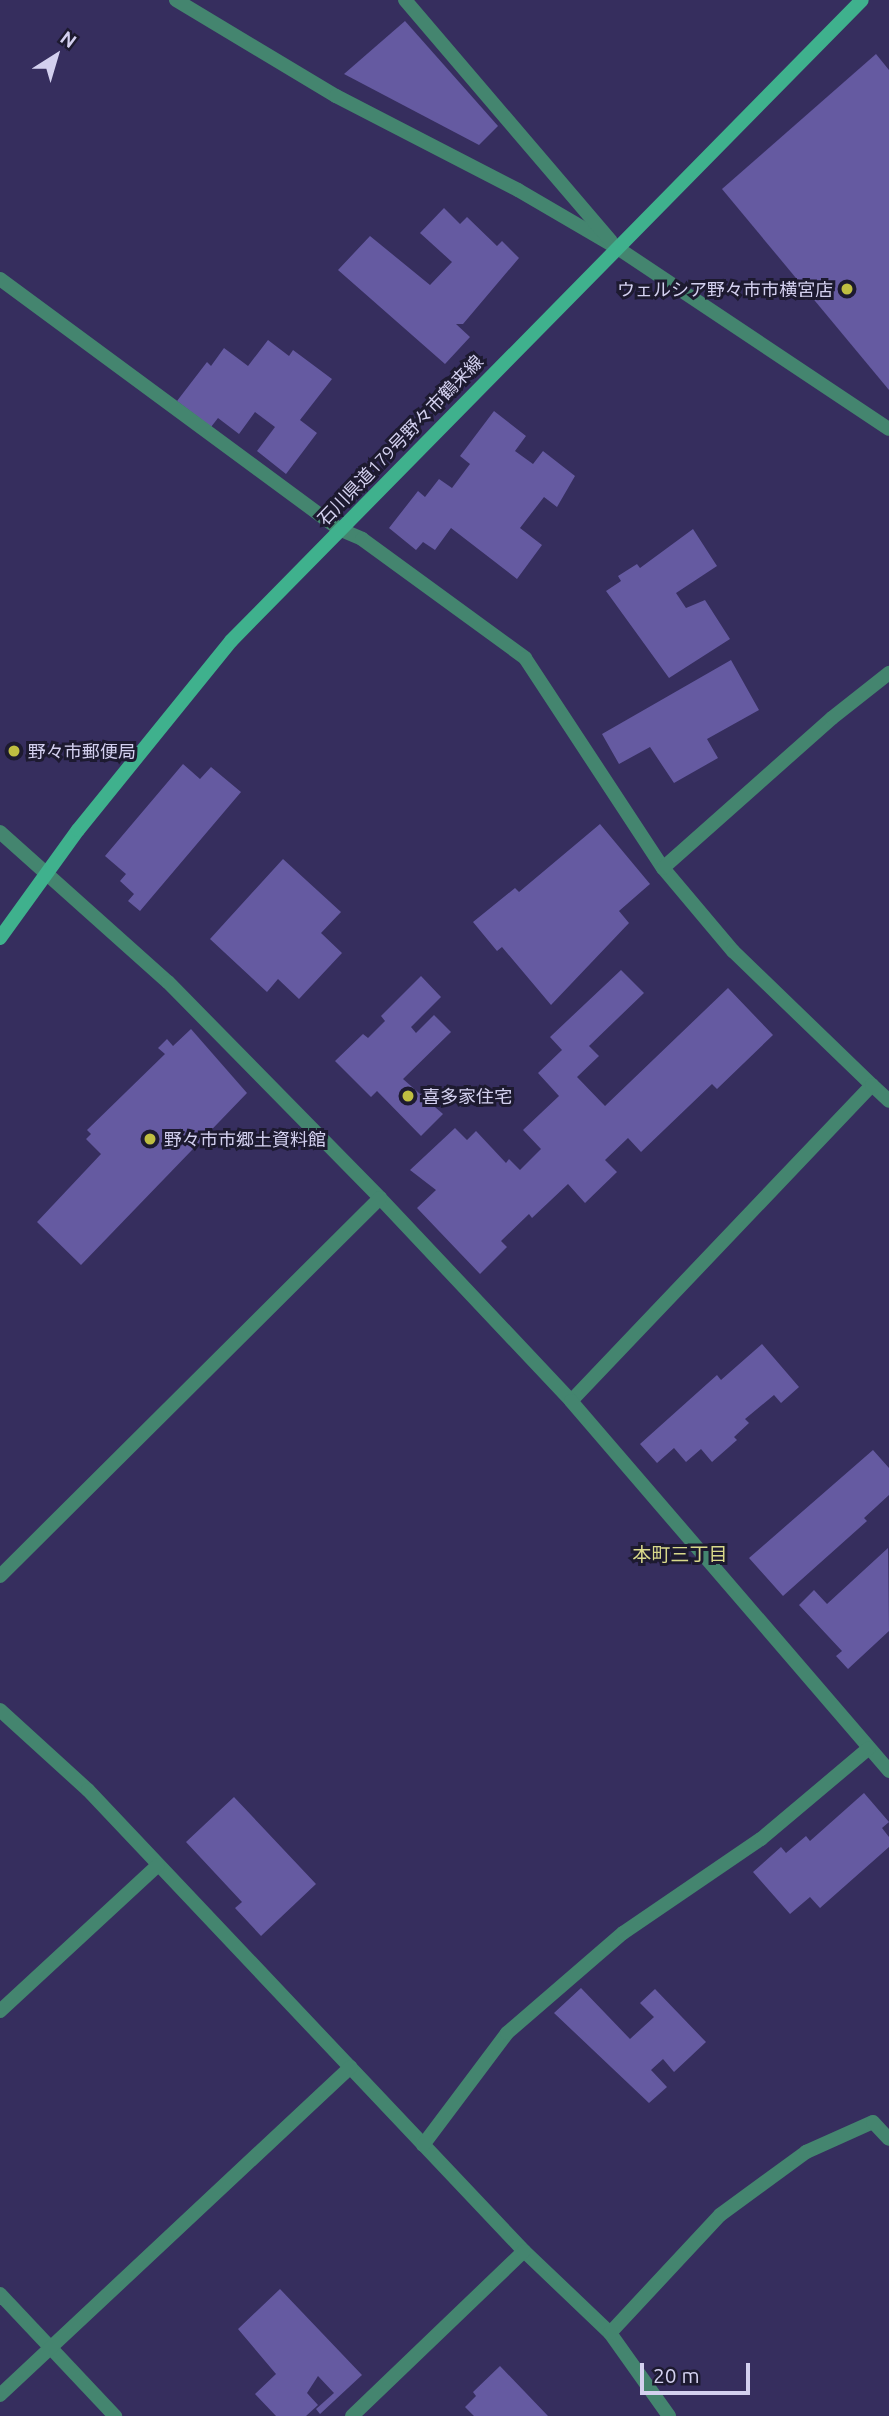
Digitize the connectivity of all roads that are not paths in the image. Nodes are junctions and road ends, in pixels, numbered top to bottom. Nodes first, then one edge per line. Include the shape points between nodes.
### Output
1 (177, 0) edge
2 (405, 0) edge
3 (862, 0) edge
4 (619, 249) junction
5 (0, 279) edge
6 (889, 429) edge
7 (339, 529) junction
8 (889, 674) edge
9 (0, 832) edge
10 (663, 867) junction
11 (47, 871) junction
12 (0, 938) edge
13 (872, 1085) junction
14 (889, 1101) edge
15 (380, 1199) junction
16 (571, 1401) junction
17 (0, 1576) edge
18 (0, 1710) edge
19 (869, 1748) junction
20 (889, 1771) edge
21 (158, 1865) junction
22 (0, 2011) edge
23 (350, 2067) junction
24 (889, 2139) edge
25 (424, 2145) junction
26 (524, 2251) junction
27 (0, 2294) edge
28 (610, 2333) junction
29 (51, 2348) junction
30 (0, 2395) edge
31 (115, 2416) edge
32 (352, 2416) edge
33 (669, 2416) edge

1 - 4 street via 336,96 518,190
2 - 4 street
3 - 4 main road, 石川県道179号野々市鶴来線
4 - 6 street
4 - 7 main road, 石川県道179号野々市鶴来線
5 - 7 street
7 - 10 street via 362,539 525,658
7 - 11 main road, 石川県道179号野々市鶴来線 via 231,641
8 - 10 street via 832,718
9 - 11 street
10 - 13 street via 733,951
11 - 12 main road, 石川県道179号野々市鶴来線
11 - 15 street via 168,982
13 - 14 street
13 - 16 street
15 - 16 street
15 - 17 street
16 - 19 street
18 - 21 street via 88,1790
19 - 20 street
19 - 25 street via 761,1839 623,1933 508,2033
21 - 22 street
21 - 23 street
23 - 25 street
23 - 29 street
24 - 28 street via 873,2122 806,2152 720,2215
25 - 26 street
26 - 28 street
26 - 32 street
27 - 29 street
28 - 33 street
29 - 30 street
29 - 31 street

